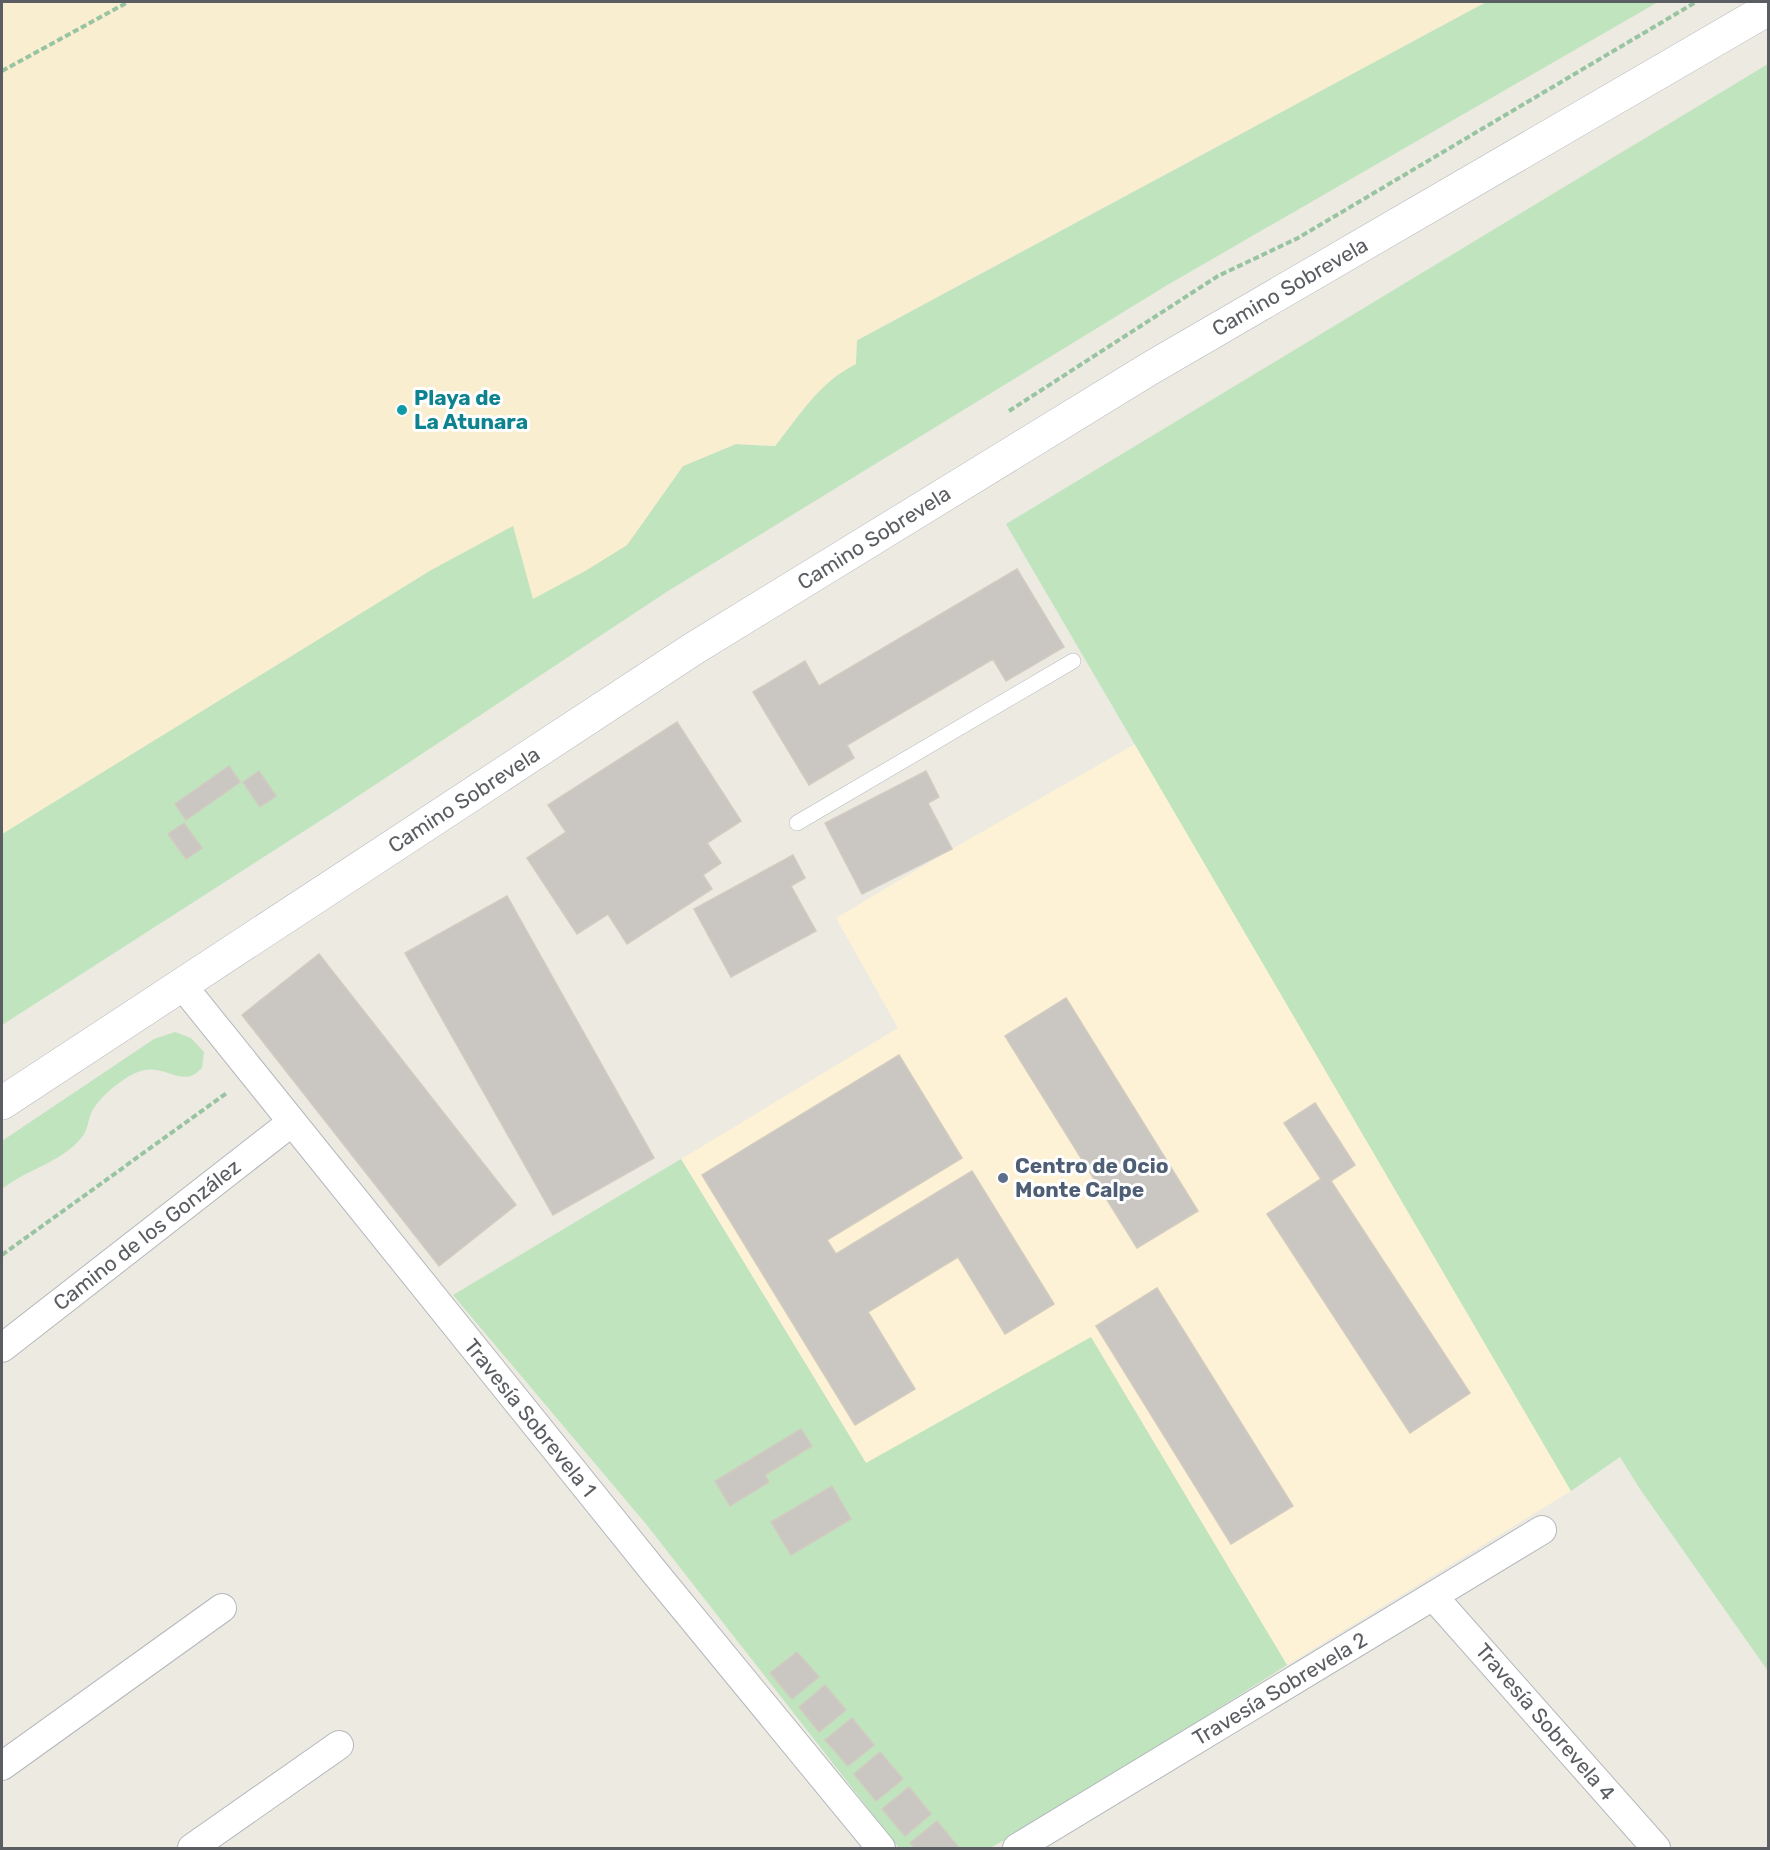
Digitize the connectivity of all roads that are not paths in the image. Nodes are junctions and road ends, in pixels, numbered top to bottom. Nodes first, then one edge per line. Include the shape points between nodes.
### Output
1 (1768, 9) edge
2 (1073, 661) dead end
3 (797, 823) dead end
4 (182, 985) junction
5 (2, 1103) edge
6 (292, 1122) junction
7 (2, 1348) edge
8 (1542, 1530) dead end
9 (1433, 1596) junction
10 (222, 1608) dead end
11 (339, 1745) dead end
12 (2, 1766) edge
13 (1048, 1841) edge
14 (192, 1848) edge
15 (881, 1848) edge
16 (1017, 1848) edge
17 (1656, 1848) edge

1 - 4 main road, Camino Sobrevela via 1139,375 693,650
2 - 3 lane
4 - 5 main road, Camino Sobrevela
4 - 6 street, Travesía Sobrevela 1
6 - 7 street, Camino de los González
6 - 15 street, Travesía Sobrevela 1
8 - 9 street, Travesía Sobrevela 2
9 - 13 street, Travesía Sobrevela 2
9 - 17 street, Travesía Sobrevela 4
10 - 12 street
11 - 14 street
13 - 16 street, Travesía Sobrevela 2

